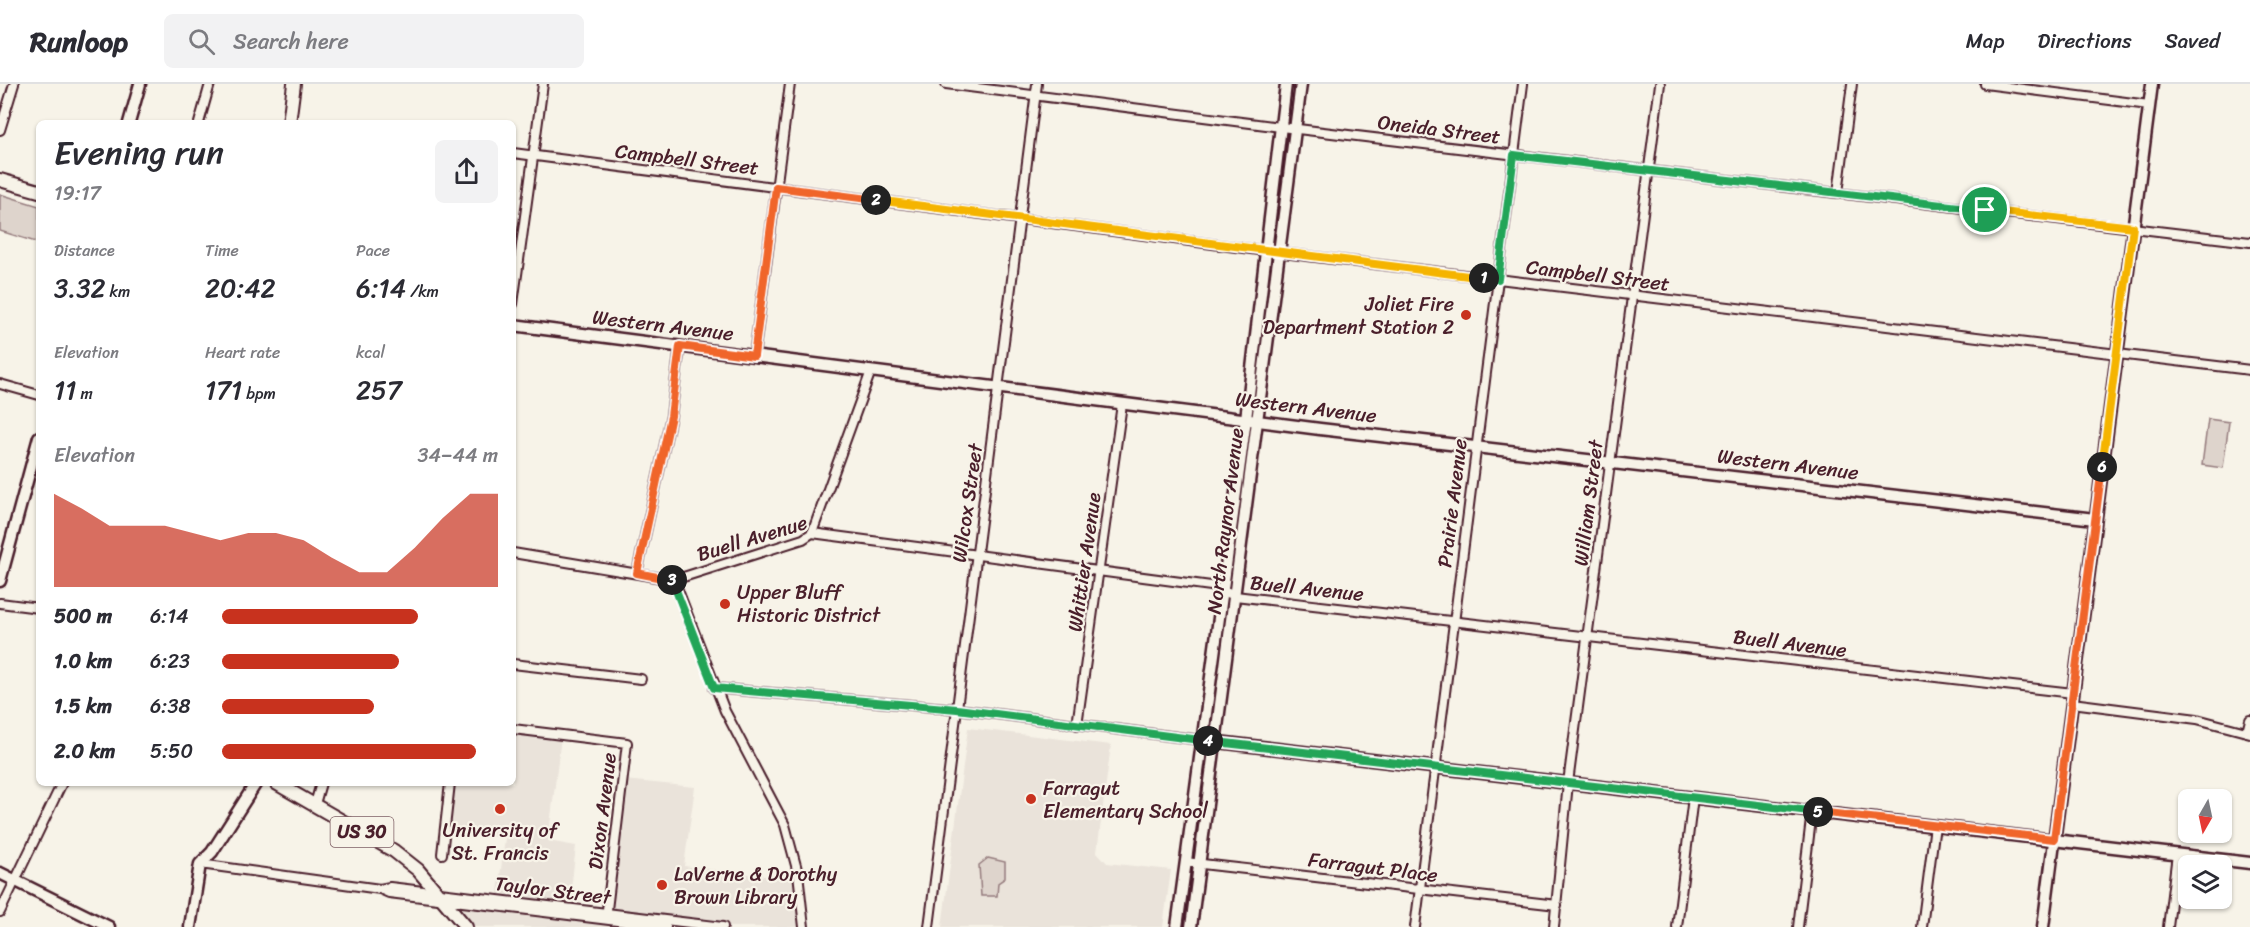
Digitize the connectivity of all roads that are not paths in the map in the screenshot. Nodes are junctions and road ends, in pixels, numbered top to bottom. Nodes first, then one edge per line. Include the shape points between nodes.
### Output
1 (14, 84) edge
2 (140, 84) edge
3 (210, 84) edge
4 (294, 84) edge
5 (543, 84) edge
6 (790, 84) edge
7 (946, 84) edge
8 (1037, 84) edge
9 (1286, 84) edge
10 (1301, 84) edge
11 (1524, 84) edge
12 (1660, 84) edge
13 (1852, 84) edge
14 (1985, 84) edge
15 (2152, 84) edge
16 (1035, 96) junction
17 (2149, 105) junction
18 (130, 120) edge
19 (199, 120) edge
20 (289, 120) edge
21 (1281, 127) junction
22 (1295, 129) junction
23 (0, 130) edge
24 (516, 153) edge
25 (1514, 155) junction
26 (534, 156) junction
27 (1648, 170) junction
28 (0, 180) edge
29 (776, 187) junction
30 (36, 190) edge
31 (1838, 193) junction
32 (1020, 219) junction
33 (2133, 227) junction
34 (2250, 242) edge
35 (1266, 251) junction
36 (1279, 253) junction
37 (1498, 279) junction
38 (516, 283) edge
39 (1632, 295) junction
40 (516, 325) edge
41 (680, 346) junction
42 (2117, 354) junction
43 (754, 356) junction
44 (2250, 370) edge
45 (870, 371) junction
46 (0, 384) edge
47 (999, 388) junction
48 (36, 394) edge
49 (1122, 404) junction
50 (1251, 420) junction
51 (1476, 447) junction
52 (36, 448) edge
53 (1610, 464) junction
54 (2096, 519) junction
55 (812, 533) junction
56 (516, 553) edge
57 (976, 554) junction
58 (1100, 570) junction
59 (637, 573) junction
60 (674, 580) junction
61 (0, 581) edge
62 (1222, 591) junction
63 (1235, 596) junction
64 (0, 603) edge
65 (36, 608) edge
66 (1453, 621) junction
67 (1588, 636) junction
68 (516, 664) edge
69 (641, 679) dead end
70 (714, 688) junction
71 (2072, 698) junction
72 (957, 709) junction
73 (2250, 720) edge
74 (1077, 725) junction
75 (516, 729) edge
76 (2248, 732) edge
77 (1201, 740) junction
78 (1214, 742) junction
79 (1434, 767) junction
80 (1569, 783) junction
81 (61, 786) edge
82 (254, 786) edge
83 (282, 786) edge
84 (320, 786) edge
85 (450, 786) edge
86 (1693, 797) junction
87 (315, 804) junction
88 (1812, 811) junction
89 (1935, 825) junction
90 (2054, 839) junction
91 (442, 854) dead end
92 (2178, 854) junction
93 (1185, 862) junction
94 (2250, 863) edge
95 (200, 864) junction
96 (1199, 864) junction
97 (0, 873) edge
98 (15, 880) junction
99 (1419, 890) junction
100 (443, 897) junction
101 (1557, 905) junction
102 (0, 912) edge
103 (607, 916) junction
104 (1177, 926) edge
105 (109, 927) edge
106 (190, 927) edge
107 (466, 927) edge
108 (666, 927) edge
109 (723, 927) edge
110 (804, 927) edge
111 (929, 927) edge
112 (1191, 927) edge
113 (1414, 927) edge
114 (1554, 927) edge
115 (1677, 927) edge
116 (1798, 927) edge
117 (1922, 927) edge
118 (2043, 927) edge
119 (2168, 927) edge

1 - 23 street
2 - 18 street
3 - 19 street
4 - 20 main road
5 - 26 street
6 - 29 street
7 - 16 street, Oneida Street
8 - 16 street, Wilcox Street
9 - 21 street, North Raynor Avenue
10 - 22 street, North Raynor Avenue
11 - 25 street, Prairie Avenue
12 - 27 street, William Street
13 - 31 street
14 - 17 street
15 - 17 street
16 - 21 street, Oneida Street
16 - 32 street, Wilcox Street
17 - 33 street
21 - 22 street, Oneida Street
21 - 35 street, North Raynor Avenue
22 - 25 street, Oneida Street
22 - 36 street, North Raynor Avenue
24 - 26 street, Campbell Street
25 - 27 street, Oneida Street
25 - 37 street, Prairie Avenue
26 - 29 street, Campbell Street
26 - 38 street
27 - 31 street, Oneida Street
27 - 39 street, William Street
28 - 30 main road
29 - 32 street, Campbell Street
29 - 43 street
31 - 33 street, Oneida Street
32 - 35 street, Campbell Street
32 - 47 street, Wilcox Street
33 - 34 street, Oneida Street
33 - 42 street
35 - 36 street, Campbell Street
35 - 50 street, North Raynor Avenue
36 - 37 street, Campbell Street
36 - 50 street, North Raynor Avenue
37 - 39 street, Campbell Street
37 - 51 street, Prairie Avenue
39 - 42 street, Campbell Street
39 - 53 street, William Street
40 - 41 street, Western Avenue
41 - 43 street, Western Avenue
41 - 59 street via 671,416
42 - 44 street, Campbell Street
42 - 54 street
43 - 45 street, Western Avenue
45 - 47 street, Western Avenue
45 - 55 street
46 - 48 street
47 - 49 street, Western Avenue
47 - 57 street, Wilcox Street
49 - 50 street, Western Avenue
49 - 58 street, Whittier Avenue
50 - 51 street, Western Avenue
50 - 62 street, North Raynor Avenue
50 - 63 street, North Raynor Avenue
51 - 53 street, Western Avenue
51 - 66 street, Prairie Avenue
52 - 61 street
53 - 54 street, Western Avenue
53 - 67 street, William Street
54 - 71 street
55 - 57 street, Buell Avenue
55 - 60 street, Buell Avenue
56 - 59 street, Buell Avenue
57 - 58 street, Buell Avenue
57 - 72 street, Wilcox Street
58 - 62 street, Buell Avenue via 1211,586
58 - 74 street, Whittier Avenue
59 - 60 street, Buell Avenue
60 - 70 street
62 - 63 street, Buell Avenue
62 - 77 street, North Raynor Avenue
63 - 66 street, Buell Avenue
63 - 78 street, North Raynor Avenue
64 - 65 street
66 - 67 street, Buell Avenue
66 - 79 street, Prairie Avenue
67 - 71 street, Buell Avenue
67 - 80 street, William Street
68 - 69 street
70 - 72 street
70 - 110 street via 785,825 798,873
71 - 76 street, Buell Avenue via 2197,719
71 - 90 street
72 - 74 street
72 - 111 street, Wilcox Street
73 - 76 street
74 - 77 street
75 - 103 street, Dixon Avenue via 627,743
77 - 78 street
77 - 93 street, North Raynor Avenue
78 - 79 street
78 - 96 street, North Raynor Avenue
79 - 80 street
79 - 99 street, Prairie Avenue
80 - 86 street
80 - 101 street, William Street
81 - 98 street
82 - 95 street via 212,852
83 - 87 main road, US 30
84 - 87 street
85 - 91 street
86 - 88 street
86 - 115 street
87 - 100 main road, US 30 via 394,851
88 - 89 street
88 - 116 street
89 - 90 street
89 - 117 street
90 - 92 street
90 - 118 street
92 - 94 street
92 - 119 street
93 - 96 street, Farragut Place
93 - 104 street, North Raynor Avenue
95 - 100 street, Taylor Street
95 - 106 street
96 - 99 street, Farragut Place
96 - 112 street, North Raynor Avenue
97 - 98 street
98 - 102 street
98 - 105 street
99 - 101 street, Farragut Place
99 - 113 street, Prairie Avenue
100 - 103 street, Taylor Street
100 - 107 main road, US 30
101 - 114 street, William Street
103 - 108 street, Taylor Street
103 - 109 street, Taylor Street
104 - 112 street

